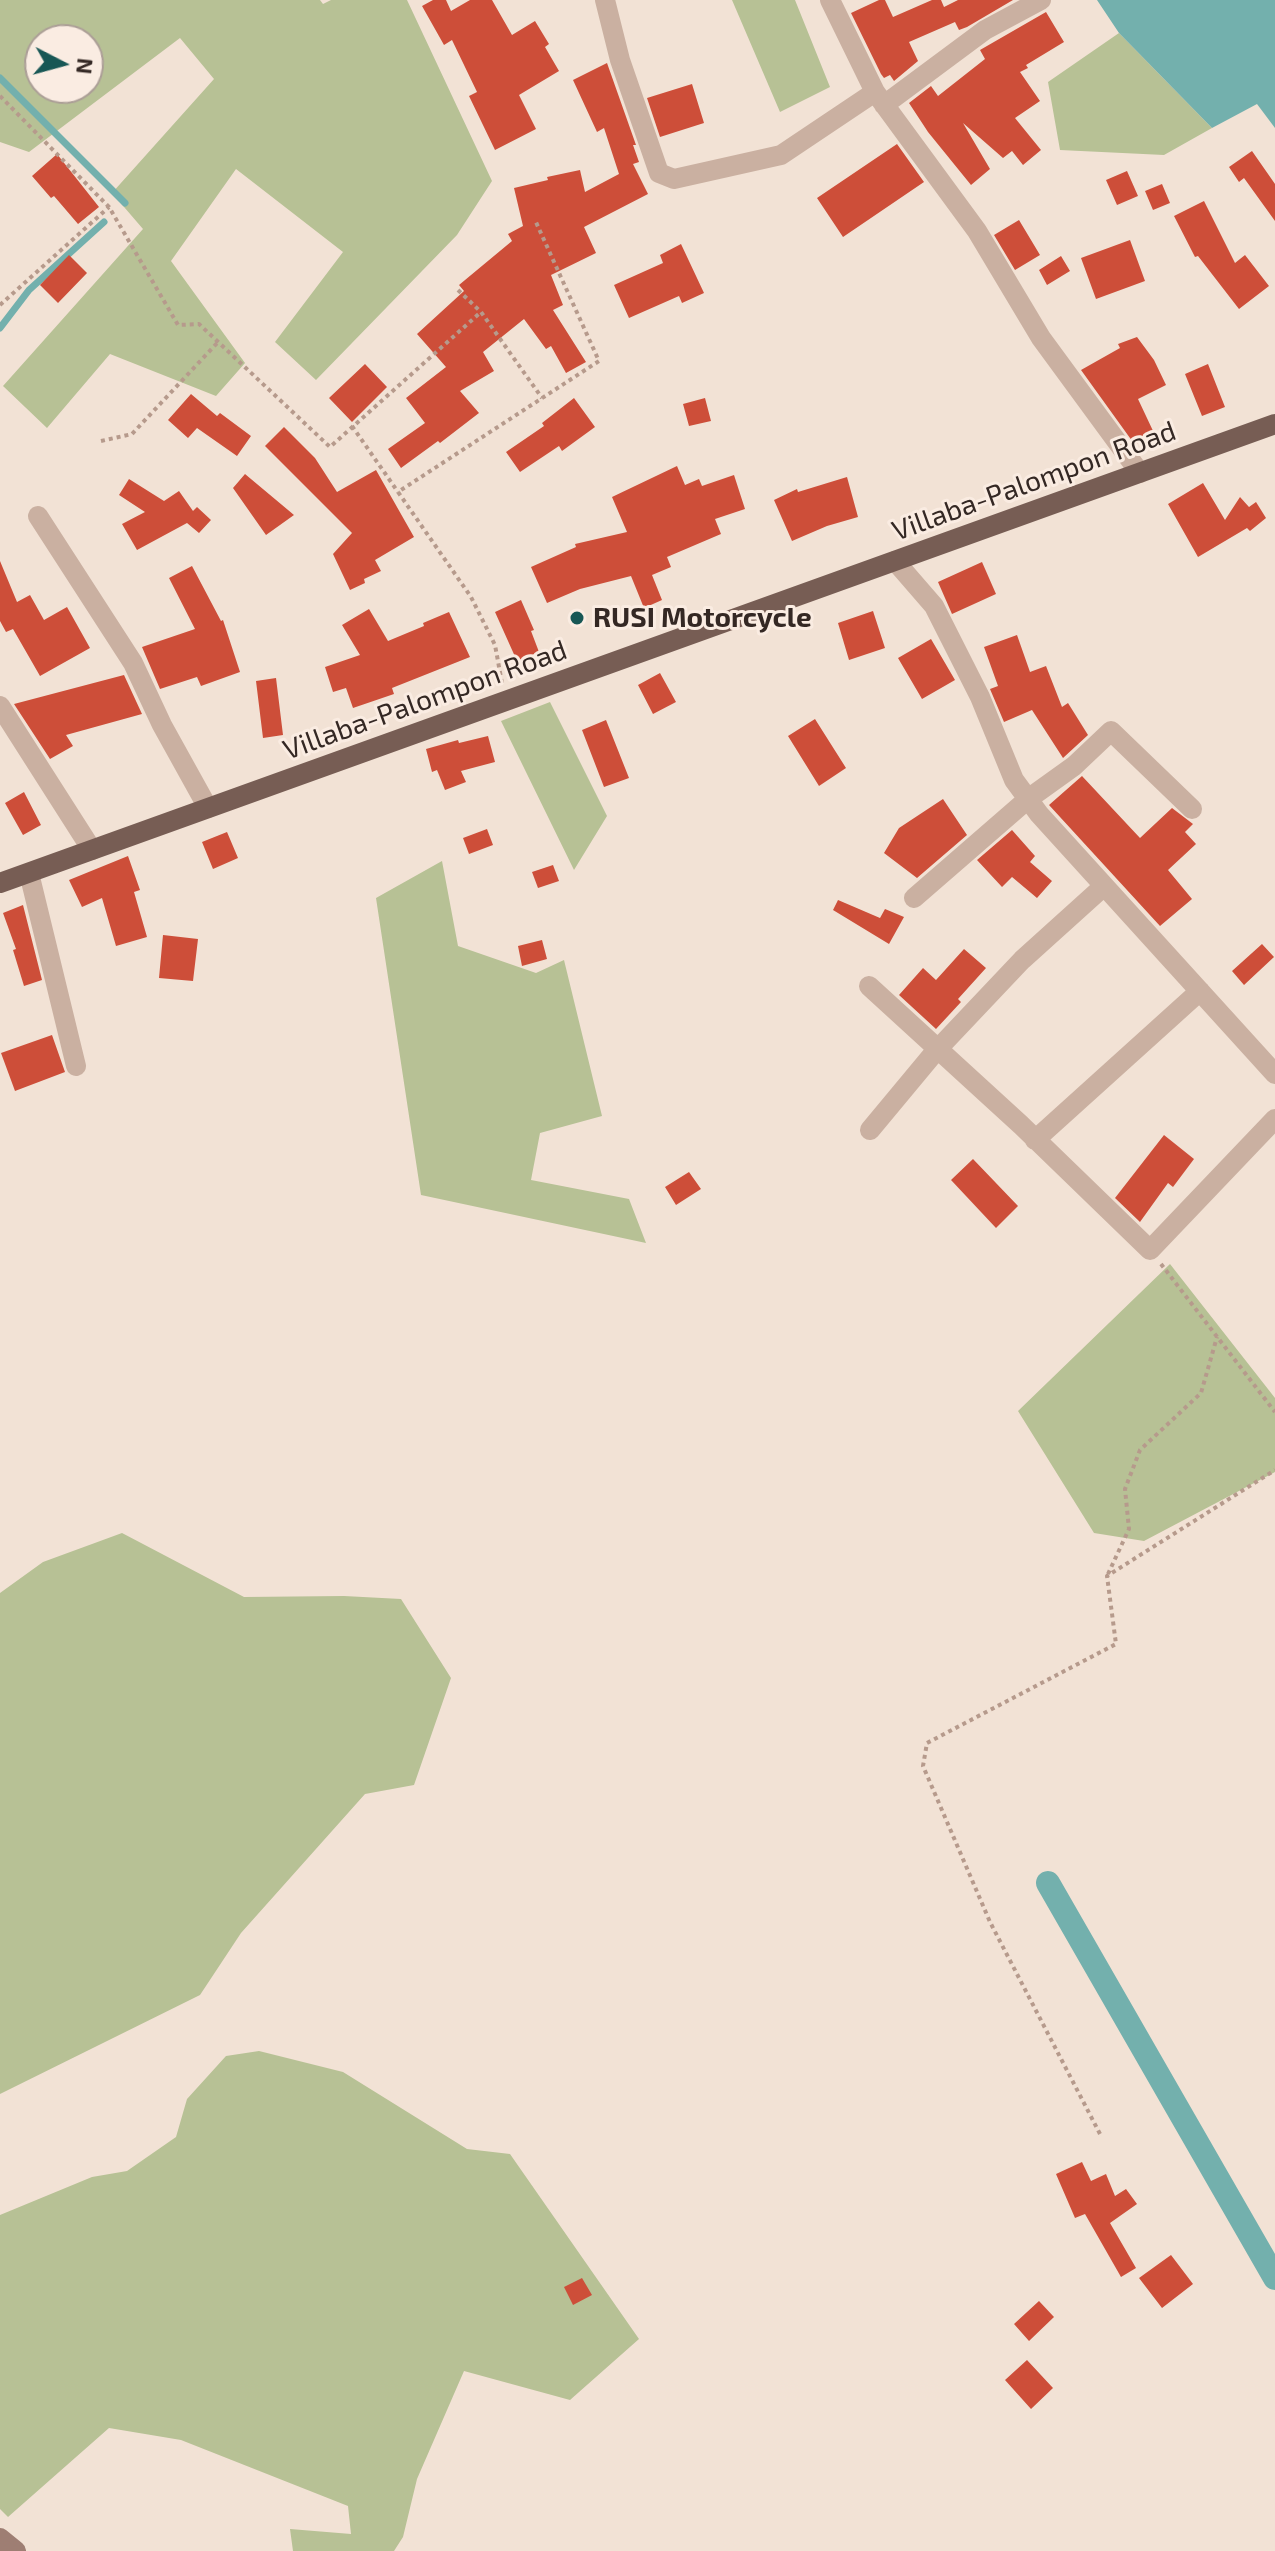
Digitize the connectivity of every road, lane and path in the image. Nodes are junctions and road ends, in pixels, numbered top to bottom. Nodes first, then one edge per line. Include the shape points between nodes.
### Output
1 (605, 0) edge
2 (830, 0) edge
3 (1041, 0) edge
4 (0, 96) edge
5 (880, 99) junction
6 (109, 207) junction
7 (535, 220) dead end
8 (458, 290) dead end
9 (1, 303) edge
10 (481, 312) junction
11 (219, 341) junction
12 (542, 398) junction
13 (1275, 424) edge
14 (352, 426) junction
15 (101, 441) dead end
16 (1140, 473) junction
17 (398, 492) junction
18 (38, 516) dead end
19 (895, 561) junction
20 (505, 701) junction
21 (0, 706) edge
22 (1028, 799) junction
23 (208, 808) junction
24 (1192, 809) dead end
25 (92, 850) junction
26 (29, 873) junction
27 (0, 883) edge
28 (1104, 886) junction
29 (914, 898) dead end
30 (869, 986) dead end
31 (1200, 991) junction
32 (938, 1049) junction
33 (76, 1066) dead end
34 (1275, 1074) edge
35 (1275, 1119) edge
36 (870, 1130) dead end
37 (1035, 1140) junction
38 (1150, 1250) junction
39 (1217, 1337) junction
40 (1275, 1412) edge
41 (1275, 1470) edge
42 (1107, 1576) junction
43 (1100, 2134) dead end
44 (0, 2538) edge
45 (16, 2551) edge

1 - 5 street via 659,173 674,179 781,155
2 - 5 street
3 - 5 street
4 - 6 path
5 - 16 street via 977,231 1041,338
6 - 9 path
6 - 11 path via 178,325 199,324
7 - 12 path via 599,361
8 - 10 path
10 - 12 path
10 - 14 path
11 - 14 path via 330,447
11 - 15 path via 132,434
12 - 17 path
13 - 16 main road, Villaba-Palompon Road
14 - 17 path
16 - 19 main road, Villaba-Palompon Road
17 - 20 path via 471,597 495,645
18 - 23 street via 133,663
19 - 20 main road, Villaba-Palompon Road
19 - 22 street via 934,606 1014,780
20 - 23 main road, Villaba-Palompon Road
21 - 25 street
22 - 24 street via 1111,731
22 - 28 street
22 - 29 street
23 - 25 main road, Villaba-Palompon Road
25 - 26 main road, Villaba-Palompon Road
26 - 27 main road, Villaba-Palompon Road
26 - 33 street
28 - 31 street
28 - 32 street via 1022,960
30 - 32 street
31 - 34 street
31 - 37 street
32 - 36 street
32 - 37 street
35 - 38 street
37 - 38 street
38 - 39 path
39 - 40 path
39 - 42 path via 1201,1393 1140,1450 1125,1489 1129,1529
41 - 42 path
42 - 43 path via 1116,1644 927,1743 923,1766 990,1922
44 - 45 main road

